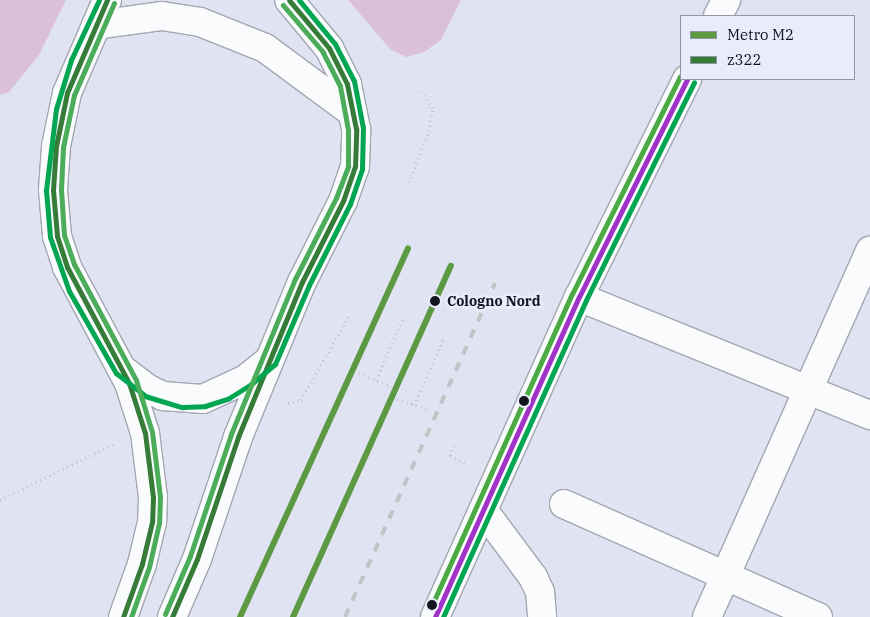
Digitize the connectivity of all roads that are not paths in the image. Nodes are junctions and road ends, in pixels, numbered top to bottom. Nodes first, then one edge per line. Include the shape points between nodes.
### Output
1 (107, 0) edge
2 (726, 0) edge
3 (286, 2) edge
4 (718, 15) edge
5 (96, 25) junction
6 (687, 80) edge
7 (353, 112) junction
8 (870, 252) edge
9 (579, 297) junction
10 (269, 360) junction
11 (122, 369) junction
12 (808, 390) junction
13 (870, 415) edge
14 (564, 504) dead end
15 (484, 511) junction
16 (725, 576) junction
17 (122, 617) edge
18 (172, 617) edge
19 (435, 617) edge
20 (542, 617) edge
21 (707, 617) edge
22 (818, 617) edge

1 - 5 street
2 - 4 street
3 - 7 street via 334,57 347,84
5 - 7 street via 162,16 200,22 265,48
5 - 11 street via 63,111 56,146 54,214 60,248 71,277
6 - 9 street
7 - 10 street via 357,151 350,184 302,282
8 - 12 street
9 - 12 street
9 - 15 street
10 - 11 street via 240,383 203,399 163,396
10 - 18 street via 238,437 197,559
11 - 17 street via 144,433 153,497 148,542
12 - 13 street
12 - 16 street
14 - 16 street
15 - 19 street
15 - 20 street via 533,577 540,592
16 - 21 street
16 - 22 street

